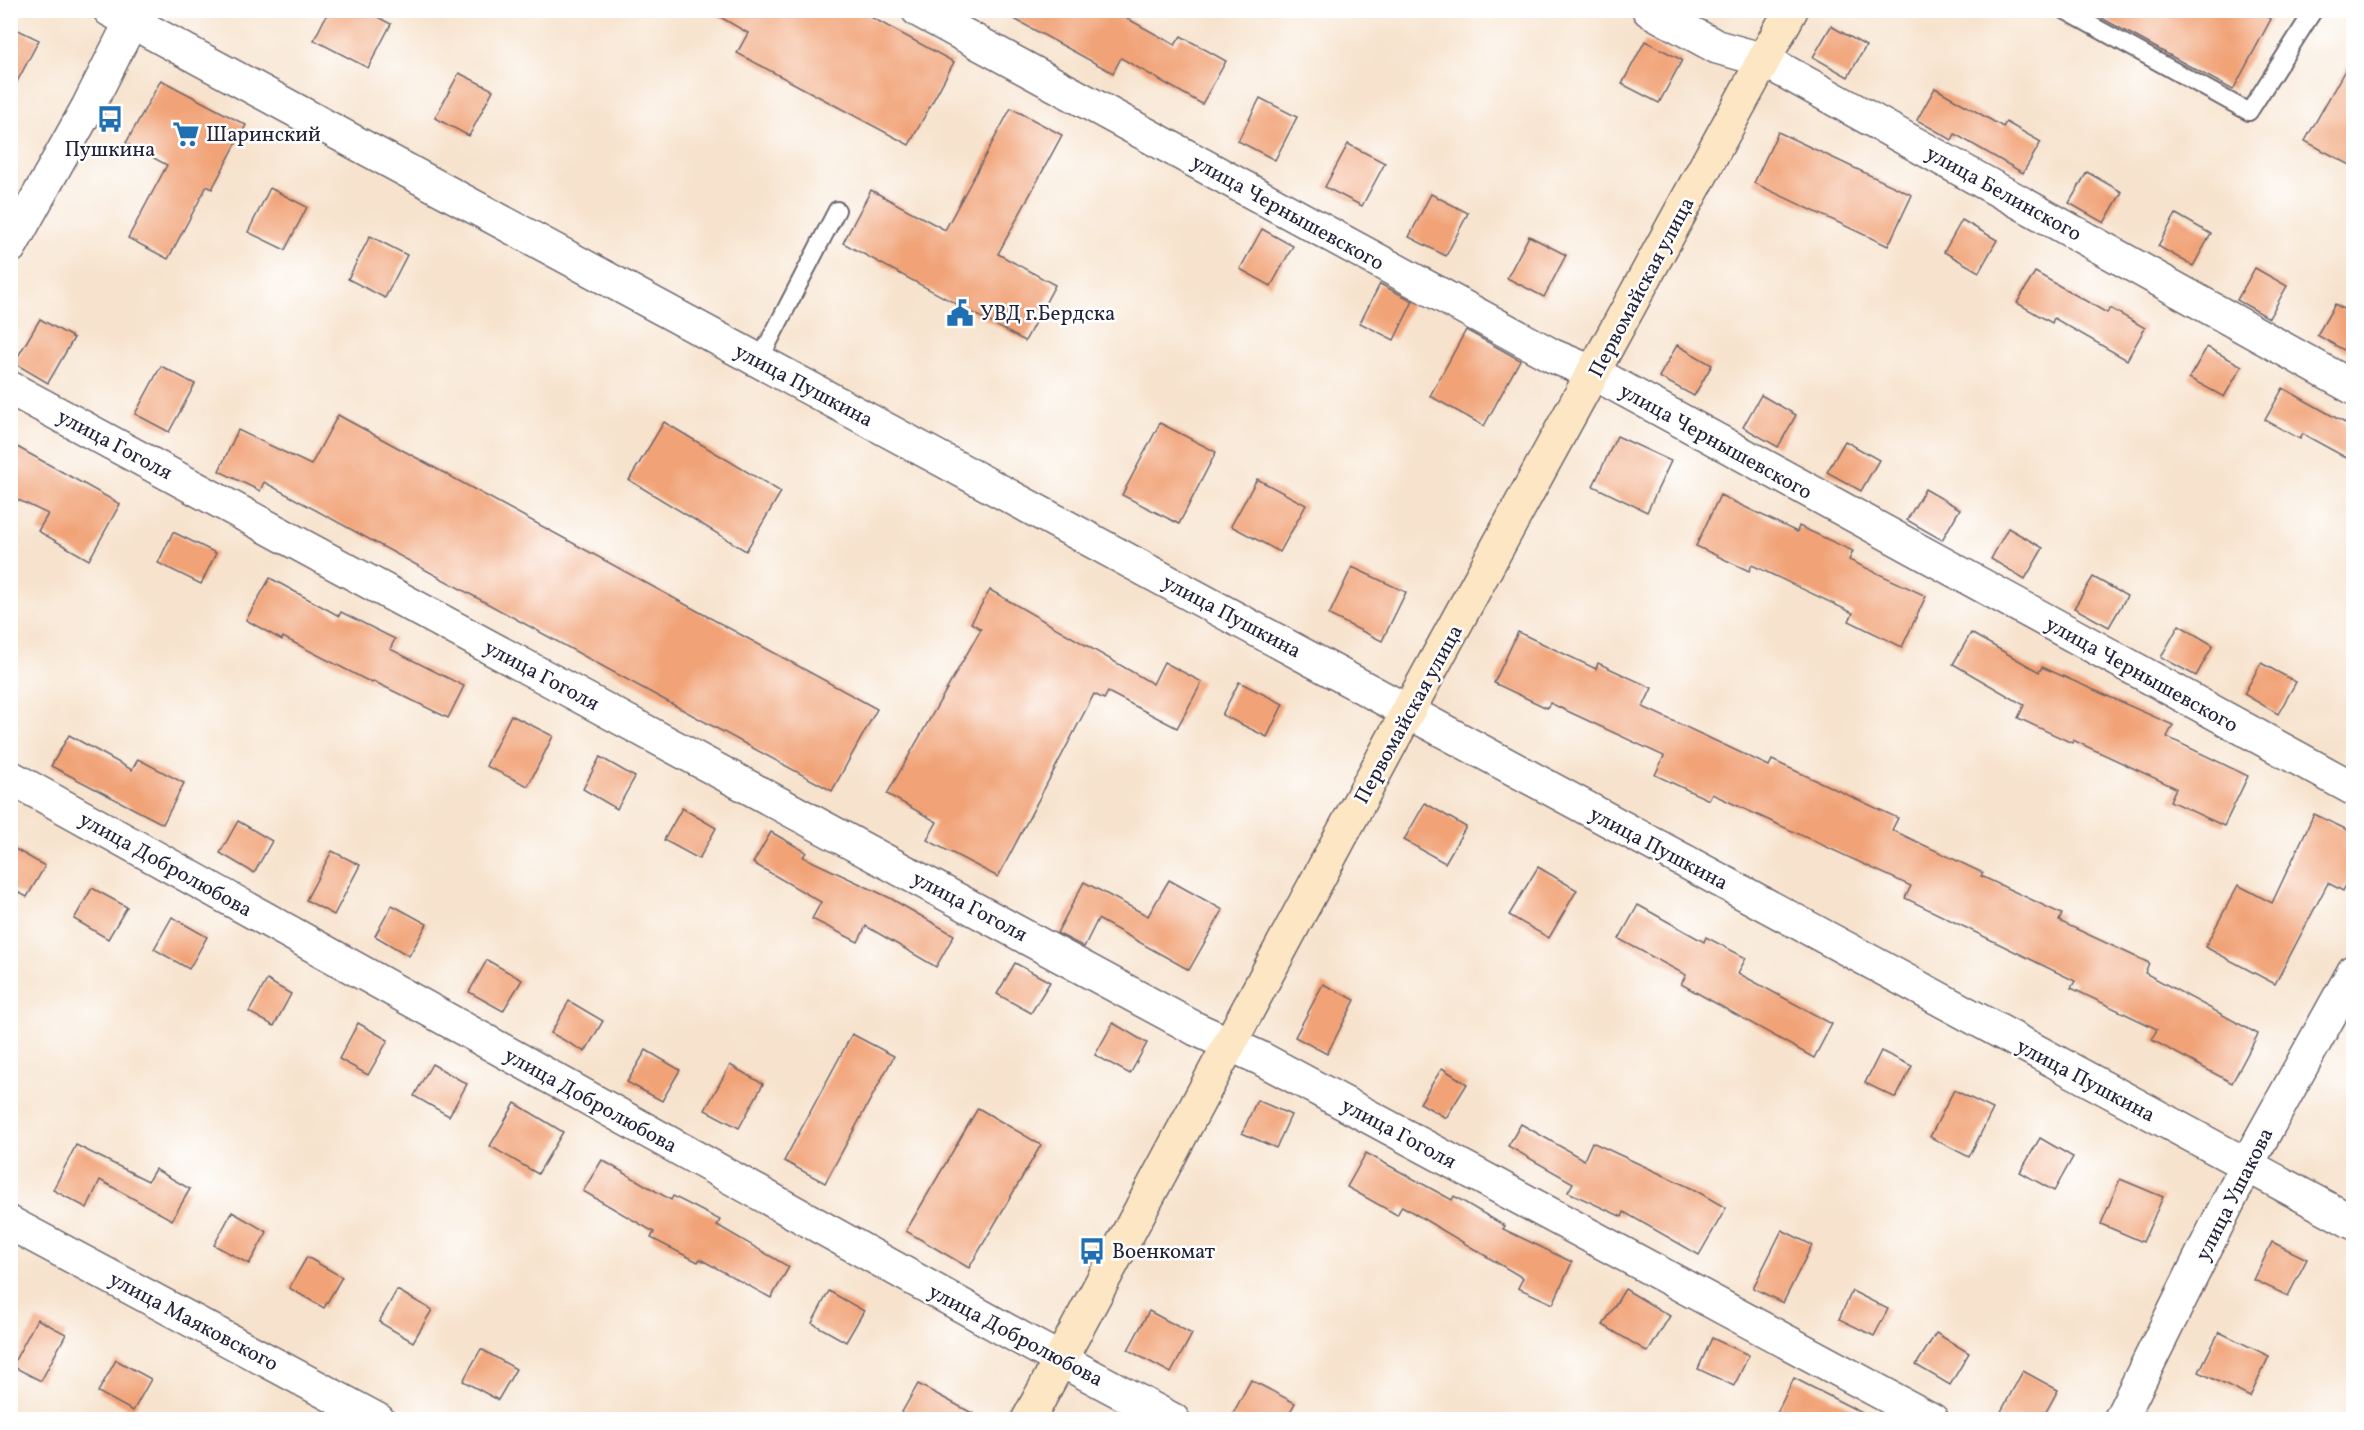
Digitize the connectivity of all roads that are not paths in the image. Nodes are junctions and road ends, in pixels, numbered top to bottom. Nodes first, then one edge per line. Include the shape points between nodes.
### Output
1 (918, 10) edge
2 (1649, 10) edge
3 (1791, 10) edge
4 (2064, 10) edge
5 (2314, 10) edge
6 (126, 14) edge
7 (1764, 60) junction
8 (837, 210) dead end
9 (10, 247) edge
10 (759, 361) junction
11 (1594, 373) junction
12 (10, 388) edge
13 (2354, 388) edge
14 (1408, 711) junction
15 (10, 777) edge
16 (2354, 789) edge
17 (2354, 971) edge
18 (1229, 1044) junction
19 (2246, 1166) junction
20 (10, 1222) edge
21 (2354, 1223) edge
22 (1062, 1359) junction
23 (378, 1419) edge
24 (1028, 1419) edge
25 (1173, 1419) edge
26 (1932, 1419) edge
27 (2120, 1419) edge

1 - 11 street, улица Чернышевского via 1553,357
2 - 7 street, улица Белинского via 1717,47
3 - 7 street, Первомайская улица
4 - 5 lane via 2249,112
6 - 9 street via 88,106
6 - 10 street, улица Пушкина
7 - 11 street, Первомайская улица
7 - 13 street, улица Белинского
8 - 10 lane
10 - 14 street, улица Пушкина
11 - 14 street, Первомайская улица
11 - 16 street, улица Чернышевского
12 - 18 street, улица Гоголя
14 - 18 street, Первомайская улица
14 - 19 street, улица Пушкина
15 - 22 street, улица Добролюбова
17 - 19 street, улица Ушакова
18 - 22 street, Первомайская улица
18 - 26 street, улица Гоголя
19 - 21 street, улица Пушкина
19 - 27 street, улица Ушакова
20 - 23 street, улица Маяковского
22 - 24 street, Первомайская улица
22 - 25 street, улица Добролюбова

